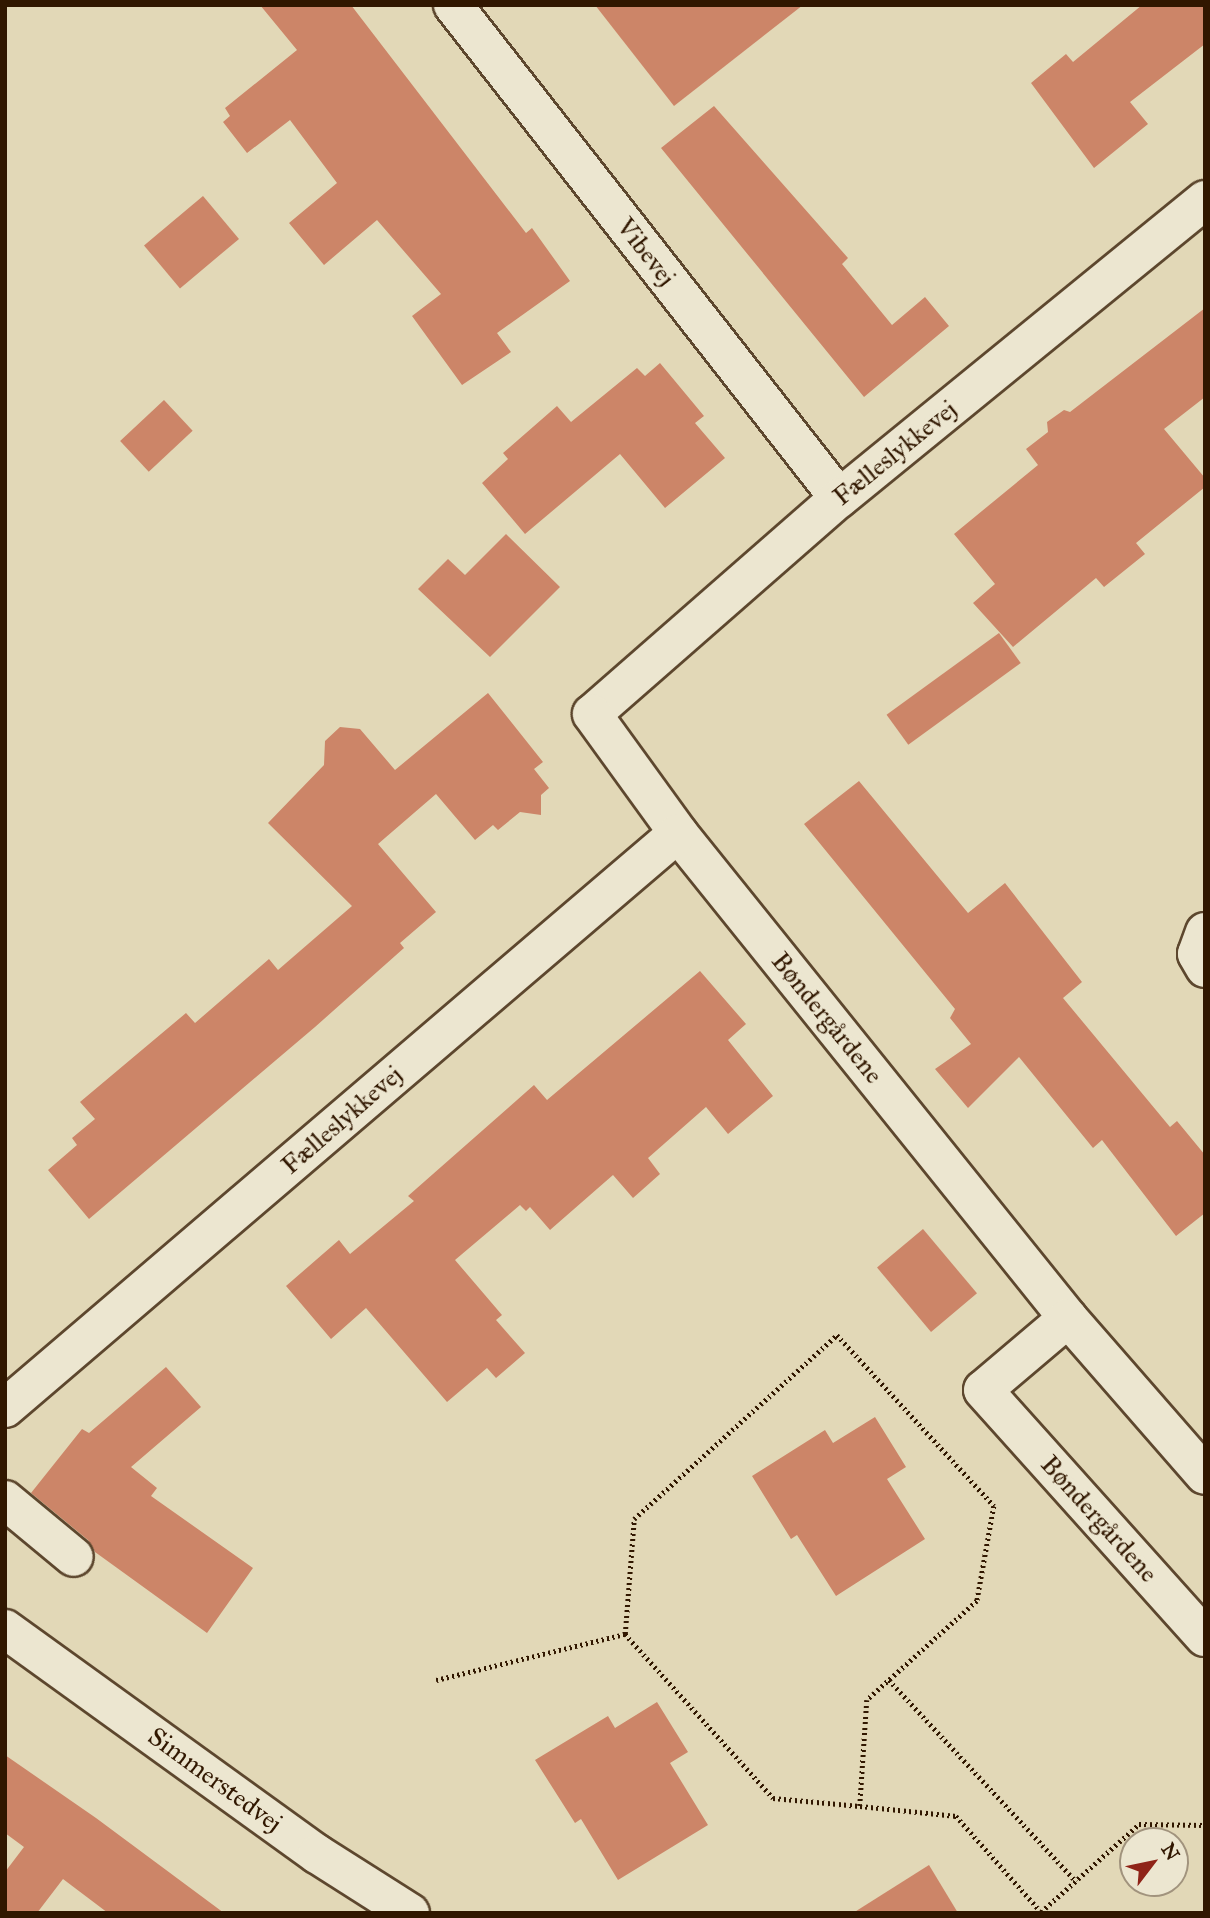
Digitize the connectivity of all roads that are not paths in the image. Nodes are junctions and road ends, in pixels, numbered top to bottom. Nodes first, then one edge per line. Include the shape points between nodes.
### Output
1 (453, 5) edge
2 (1205, 200) edge
3 (839, 498) junction
4 (592, 714) joint
5 (678, 833) junction
6 (1205, 932) edge
7 (1205, 968) edge
8 (1068, 1318) junction
9 (5, 1408) edge
10 (1202, 1467) edge
11 (5, 1500) edge
12 (74, 1557) dead end
13 (1205, 1637) edge
14 (11, 1645) edge
15 (410, 1913) edge

1 - 3 street, Vibevej
2 - 3 street, Fælleslykkevej
3 - 4 street, Fælleslykkevej
4 - 5 street, Bøndergårdene
5 - 8 street, Bøndergårdene
5 - 9 street, Fælleslykkevej
6 - 7 street via 1197,954
8 - 10 street, Bøndergårdene
8 - 13 street, Bøndergårdene via 983,1390
11 - 12 street
14 - 15 street, Simmerstedvej

